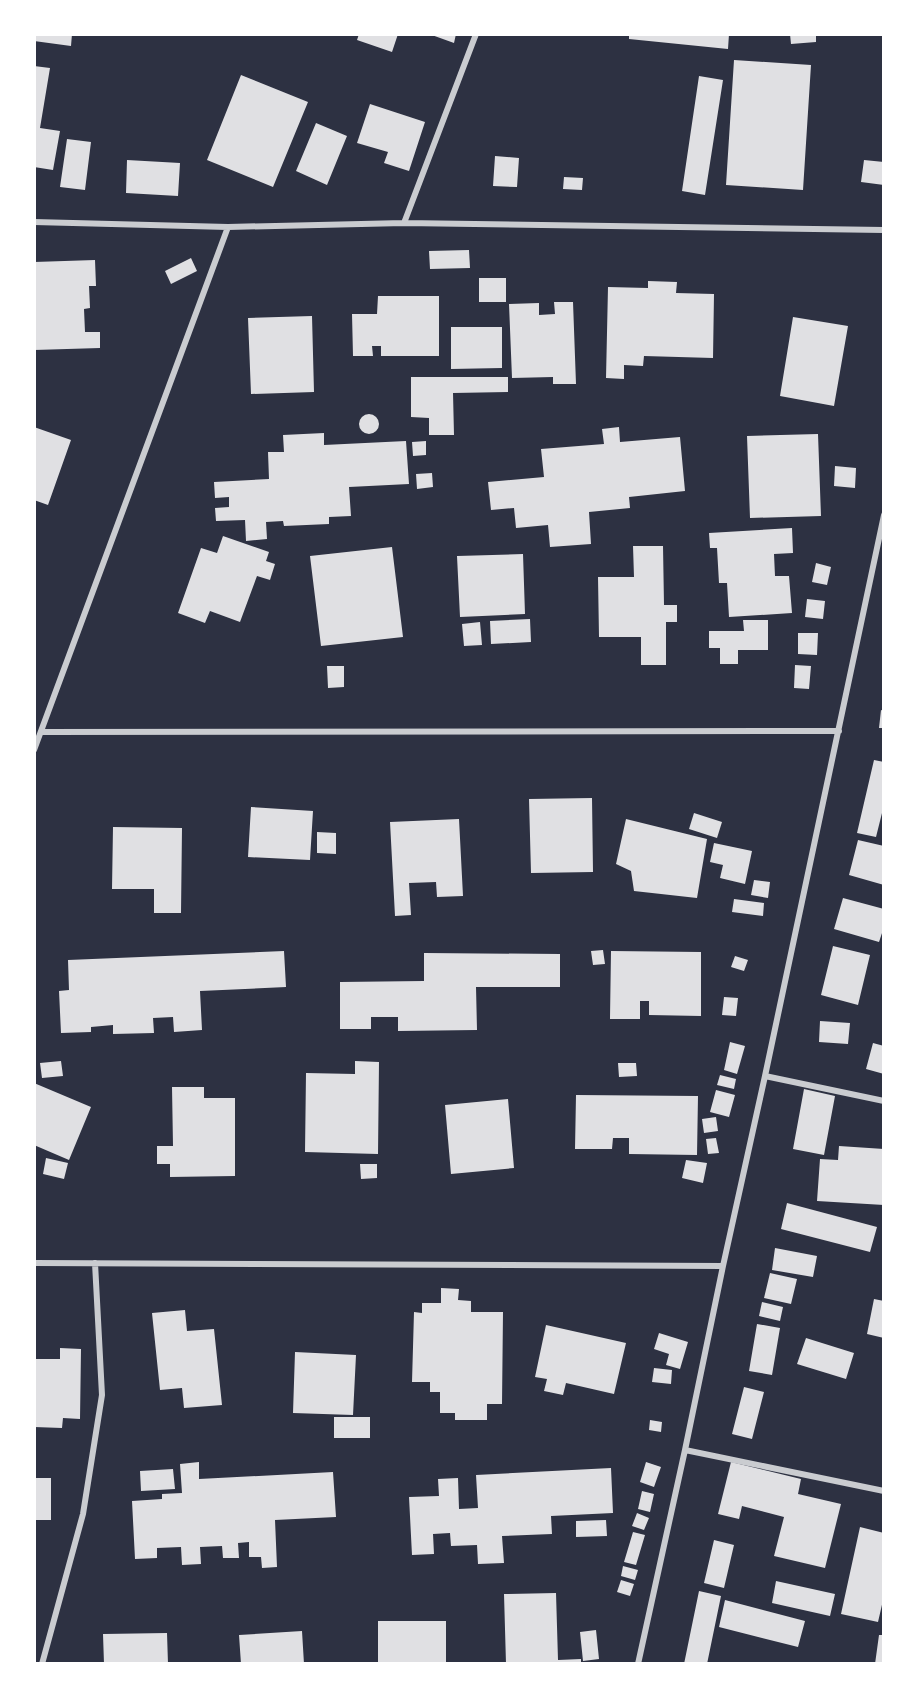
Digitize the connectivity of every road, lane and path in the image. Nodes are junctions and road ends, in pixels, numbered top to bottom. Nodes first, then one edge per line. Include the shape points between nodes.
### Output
1 (476, 34) edge
2 (34, 222) edge
3 (404, 223) junction
4 (228, 227) junction
5 (884, 230) edge
6 (884, 515) edge
7 (838, 731) junction
8 (41, 732) junction
9 (34, 750) edge
10 (765, 1076) junction
11 (884, 1101) edge
12 (34, 1263) edge
13 (95, 1263) junction
14 (723, 1266) junction
15 (685, 1450) junction
16 (884, 1491) edge
17 (42, 1664) edge
18 (638, 1664) edge

1 - 3 street
2 - 4 street
3 - 4 street
3 - 5 street
4 - 8 street
6 - 7 street
7 - 8 street
7 - 10 street
8 - 9 street
10 - 11 street
10 - 14 street
12 - 13 street
13 - 14 street
13 - 17 street via 102,1395 82,1514
14 - 15 street
15 - 16 street
15 - 18 street

